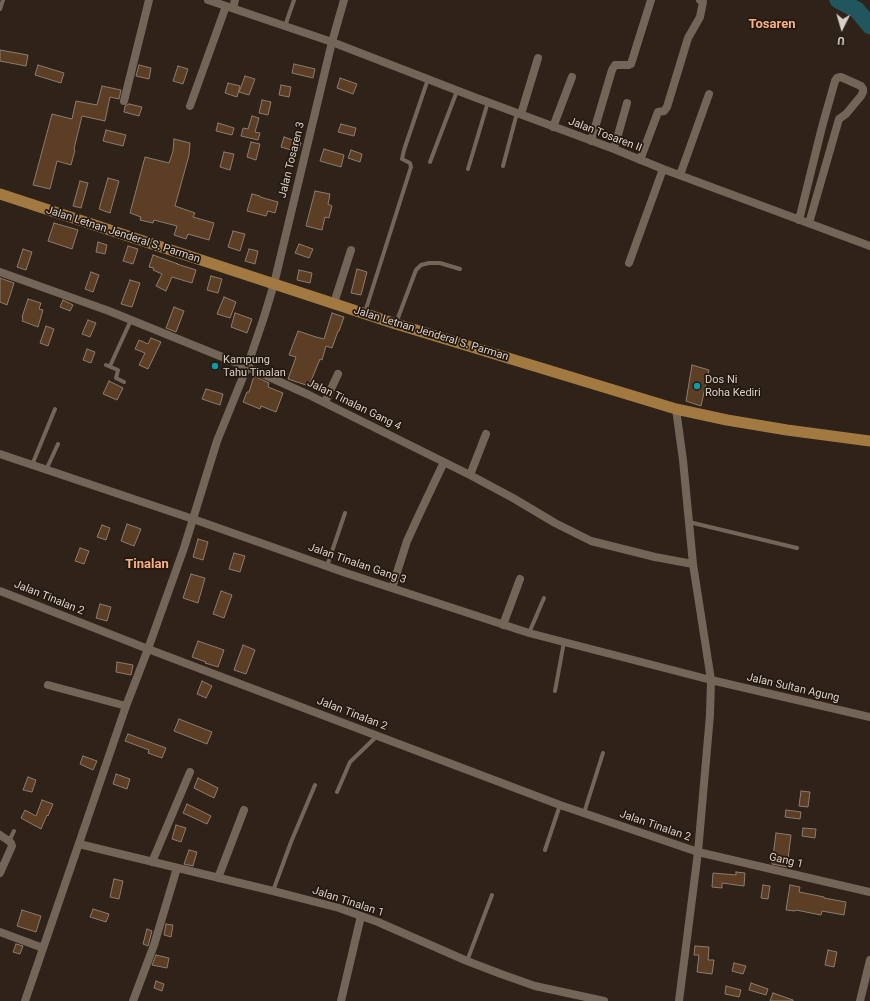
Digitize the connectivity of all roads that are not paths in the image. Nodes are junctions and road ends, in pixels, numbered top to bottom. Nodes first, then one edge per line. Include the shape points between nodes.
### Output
1 (2, 0) edge
2 (149, 0) edge
3 (208, 0) edge
4 (294, 0) edge
5 (344, 0) edge
6 (651, 0) edge
7 (700, 0) edge
8 (231, 5) edge
9 (0, 10) edge
10 (285, 26) junction
11 (332, 42) junction
12 (538, 58) dead end
13 (572, 77) dead end
14 (428, 79) junction
15 (457, 90) junction
16 (709, 94) dead end
17 (124, 101) dead end
18 (488, 102) junction
19 (628, 103) dead end
20 (190, 106) dead end
21 (519, 114) junction
22 (553, 127) junction
23 (591, 141) junction
24 (614, 149) junction
25 (640, 160) junction
26 (430, 162) dead end
27 (503, 166) dead end
28 (468, 169) dead end
29 (663, 169) junction
30 (680, 175) junction
31 (0, 194) edge
32 (799, 220) junction
33 (809, 223) junction
34 (870, 246) edge
35 (351, 250) dead end
36 (629, 263) dead end
37 (460, 269) dead end
38 (0, 272) edge
39 (274, 284) junction
40 (334, 304) junction
41 (365, 314) junction
42 (131, 320) junction
43 (396, 324) junction
44 (247, 368) junction
45 (338, 374) dead end
46 (124, 382) dead end
47 (325, 402) junction
48 (55, 409) dead end
49 (676, 409) junction
50 (486, 434) dead end
51 (870, 441) edge
52 (58, 444) dead end
53 (0, 454) edge
54 (444, 462) junction
55 (32, 465) junction
56 (46, 470) junction
57 (470, 475) junction
58 (345, 513) dead end
59 (192, 519) junction
60 (689, 522) junction
61 (797, 548) dead end
62 (693, 564) junction
63 (327, 566) junction
64 (520, 579) dead end
65 (392, 588) junction
66 (0, 591) edge
67 (544, 598) dead end
68 (503, 625) junction
69 (529, 633) junction
70 (564, 642) junction
71 (148, 649) junction
72 (711, 680) junction
73 (48, 685) dead end
74 (555, 691) dead end
75 (126, 706) junction
76 (870, 717) edge
77 (378, 736) junction
78 (603, 753) dead end
79 (190, 772) dead end
80 (315, 785) dead end
81 (337, 792) dead end
82 (560, 805) junction
83 (244, 810) dead end
84 (584, 813) junction
85 (14, 831) dead end
86 (0, 835) edge
87 (9, 841) junction
88 (79, 844) junction
89 (545, 850) dead end
90 (698, 852) junction
91 (152, 862) junction
92 (177, 868) junction
93 (0, 873) edge
94 (218, 878) junction
95 (273, 891) junction
96 (870, 892) edge
97 (492, 895) dead end
98 (362, 916) junction
99 (0, 932) edge
100 (43, 948) junction
101 (870, 960) edge
102 (468, 961) junction
103 (593, 1000) edge
104 (25, 1001) edge
105 (133, 1001) edge
106 (341, 1001) edge
107 (604, 1001) edge
108 (679, 1001) edge
109 (860, 1001) edge

1 - 9 lane
2 - 17 street
3 - 8 street, Jalan Tosaren II
4 - 10 lane
5 - 11 street, Jalan Tosaren 3
6 - 23 street via 631,64 615,65 612,70
7 - 25 street via 703,2 700,17 688,38 667,108 658,112
8 - 10 street, Jalan Tosaren II
8 - 20 street
10 - 11 street, Jalan Tosaren II
11 - 14 street, Jalan Tosaren II
11 - 39 street, Jalan Tosaren 3
12 - 21 street
13 - 22 street
14 - 15 street, Jalan Tosaren II
14 - 41 lane via 402,156 411,167
15 - 18 street, Jalan Tosaren II
15 - 26 lane
16 - 30 street
18 - 21 street, Jalan Tosaren II
18 - 28 lane
19 - 24 street
21 - 22 street, Jalan Tosaren II
21 - 27 lane
22 - 23 street, Jalan Tosaren II
23 - 24 street, Jalan Tosaren II
24 - 25 street, Jalan Tosaren II
25 - 29 street, Jalan Tosaren II
29 - 30 street, Jalan Tosaren II
29 - 36 street
30 - 32 street, Jalan Tosaren II
31 - 39 main road, Jalan Letnan Jenderal S. Parman
32 - 33 street, Jalan Tosaren II
32 - 33 street via 835,81 841,77 861,86 863,92 839,119
33 - 34 street, Jalan Tosaren II
35 - 40 street
37 - 43 lane via 440,263 421,265 416,270
38 - 42 street, Jalan Tinalan Gang 4
39 - 40 main road, Jalan Letnan Jenderal S. Parman
39 - 44 street, Jalan Tosaren 3
40 - 41 main road, Jalan Letnan Jenderal S. Parman
41 - 43 main road, Jalan Letnan Jenderal S. Parman
42 - 44 street, Jalan Tinalan Gang 4
42 - 46 lane via 108,366 118,370 116,378
43 - 49 main road, Jalan Letnan Jenderal S. Parman
44 - 47 street, Jalan Tinalan Gang 4
44 - 59 street, Jalan Tosaren 3 via 217,441
45 - 47 street
47 - 54 street, Jalan Tinalan Gang 4
48 - 55 lane
49 - 51 main road, Jalan Letnan Jenderal S. Parman via 787,430
49 - 60 street
50 - 57 street
52 - 56 lane
53 - 55 street, Jalan Tinalan Gang 3
54 - 57 street, Jalan Tinalan Gang 4
54 - 65 street via 407,541
55 - 56 street, Jalan Tinalan Gang 3
56 - 59 street, Jalan Tinalan Gang 3
57 - 62 street, Jalan Tinalan Gang 4 via 591,541
58 - 63 lane
59 - 63 street, Jalan Tinalan Gang 3
59 - 71 street, Jalan Tosaren 3
60 - 61 lane
60 - 62 street
62 - 72 street
63 - 65 street, Jalan Tinalan Gang 3
64 - 68 street
65 - 68 street, Jalan Tinalan Gang 3
66 - 71 street, Jalan Tinalan 2
67 - 69 lane
68 - 69 street, Jalan Tinalan Gang 3
69 - 70 street, Jalan Tinalan Gang 3
70 - 72 street, Jalan Tinalan Gang 3
70 - 74 lane
71 - 75 street, Jalan Tosaren 3
71 - 77 street, Jalan Tinalan 2
72 - 76 street, Jalan Sultan Agung
72 - 90 street
73 - 75 street
75 - 88 street, Jalan Tosaren 3
77 - 81 lane via 350,762
77 - 82 street, Jalan Tinalan 2
78 - 84 lane
79 - 91 street
80 - 95 lane
82 - 84 street, Jalan Tinalan 2
82 - 89 lane
83 - 94 street
84 - 90 street, Jalan Tinalan 2
85 - 87 lane
86 - 87 street
87 - 93 street via 12,846
88 - 91 street, Jalan Tinalan 1
88 - 100 street, Jalan Tosaren 3
90 - 96 street, Gang 1
90 - 108 street
91 - 92 street, Jalan Tinalan 1
92 - 94 street, Jalan Tinalan 1
92 - 105 street via 154,945
94 - 95 street, Jalan Tinalan 1
95 - 98 street, Jalan Tinalan 1
97 - 102 lane
98 - 102 street, Jalan Tinalan 1
98 - 106 street
99 - 100 street
100 - 104 street, Jalan Tosaren 3
101 - 109 street
102 - 103 street, Jalan Tinalan 1 via 535,986
103 - 107 street, Jalan Tinalan 1

